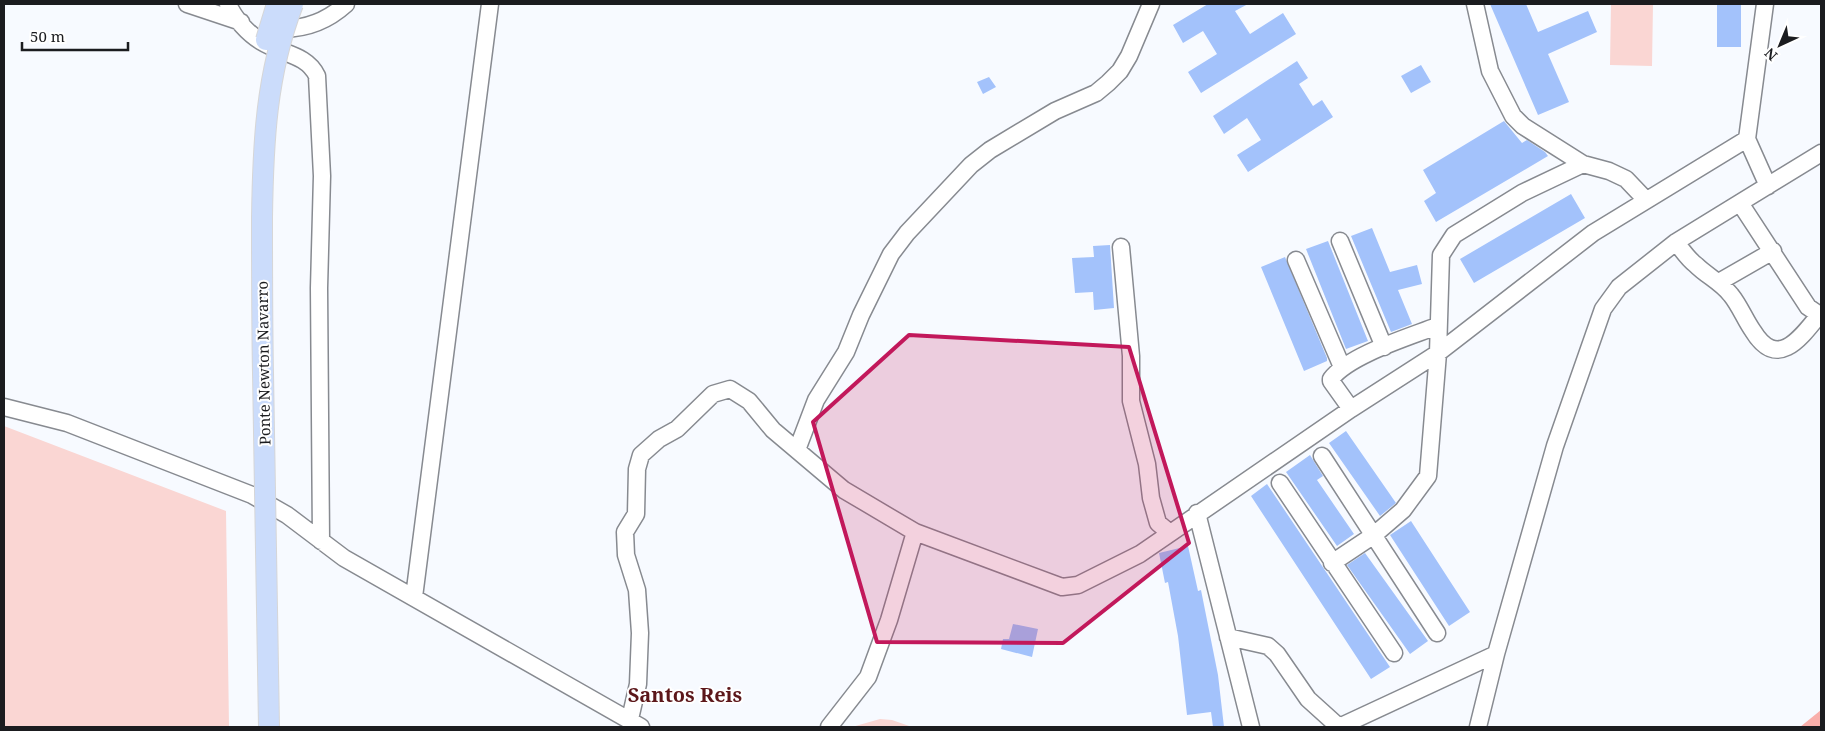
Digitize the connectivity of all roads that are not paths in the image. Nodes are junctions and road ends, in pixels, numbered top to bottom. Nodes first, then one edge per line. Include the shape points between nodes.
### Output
1 (186, 4) edge
2 (228, 4) edge
3 (278, 4) edge
4 (294, 4) edge
5 (346, 4) edge
6 (490, 4) edge
7 (1151, 4) edge
8 (1475, 4) edge
9 (1768, 7) edge
10 (240, 22) junction
11 (1747, 139) junction
12 (1821, 154) edge
13 (1582, 164) junction
14 (1768, 186) junction
15 (1646, 200) junction
16 (1740, 203) junction
17 (1340, 241) dead end
18 (1676, 242) junction
19 (1122, 247) dead end
20 (1773, 251) junction
21 (1296, 260) dead end
22 (1719, 282) junction
23 (1820, 316) edge
24 (1438, 326) junction
25 (1384, 347) junction
26 (1438, 353) junction
27 (1342, 367) junction
28 (4, 407) edge
29 (1350, 409) junction
30 (797, 450) junction
31 (1322, 456) dead end
32 (1280, 484) dead end
33 (1197, 513) junction
34 (915, 532) junction
35 (1170, 533) junction
36 (1374, 535) junction
37 (321, 541) junction
38 (1332, 563) junction
39 (414, 598) junction
40 (1437, 633) dead end
41 (1228, 637) junction
42 (1394, 653) dead end
43 (1496, 654) junction
44 (635, 723) edge
45 (259, 727) edge
46 (269, 727) edge
47 (829, 727) edge
48 (1251, 727) edge
49 (1478, 727) edge

1 - 10 street
2 - 10 street
3 - 45 main road, Ponte Newton Navarro, bridge via 256,86 250,157
4 - 46 main road, Ponte Newton Navarro, bridge via 281,35 272,71 262,161
5 - 10 street via 323,21 303,28 279,29
6 - 39 street
7 - 30 street via 1129,56 1108,83 990,150 959,177 907,233 891,254 846,352 816,400
8 - 13 street via 1490,70 1513,116
9 - 11 street
10 - 37 street via 262,42 305,61 318,76 322,176 319,288
11 - 14 street
11 - 15 street
12 - 14 street
13 - 15 street via 1626,179
13 - 24 street via 1522,193 1454,235 1441,255
14 - 16 street
15 - 26 street via 1593,233
16 - 18 street
16 - 20 street
17 - 25 street
18 - 22 street via 1696,266
18 - 43 street via 1619,287 1600,317 1555,446
19 - 35 street via 1131,401 1158,523
20 - 22 street
20 - 23 street via 1808,307
21 - 27 street
22 - 23 street via 1732,296 1763,345 1774,350 1783,350 1794,344
24 - 25 street
24 - 26 street
25 - 27 street
26 - 29 street
26 - 36 street via 1428,476 1403,510
27 - 29 street via 1332,381
28 - 37 street via 67,423 252,495 288,515
29 - 33 street
30 - 34 street via 844,490
30 - 44 street via 773,430 749,401 730,389 714,394 678,429 659,439 641,456 637,470 636,514 625,532 626,555 637,590 640,633
31 - 36 street
32 - 38 street
33 - 35 street
33 - 41 street
34 - 35 street via 1062,587 1097,577
34 - 47 street via 868,677
36 - 38 street
36 - 40 street
37 - 39 street
38 - 42 street
39 - 44 street
41 - 43 street via 1268,646 1308,699 1339,727
41 - 48 street
43 - 49 street

